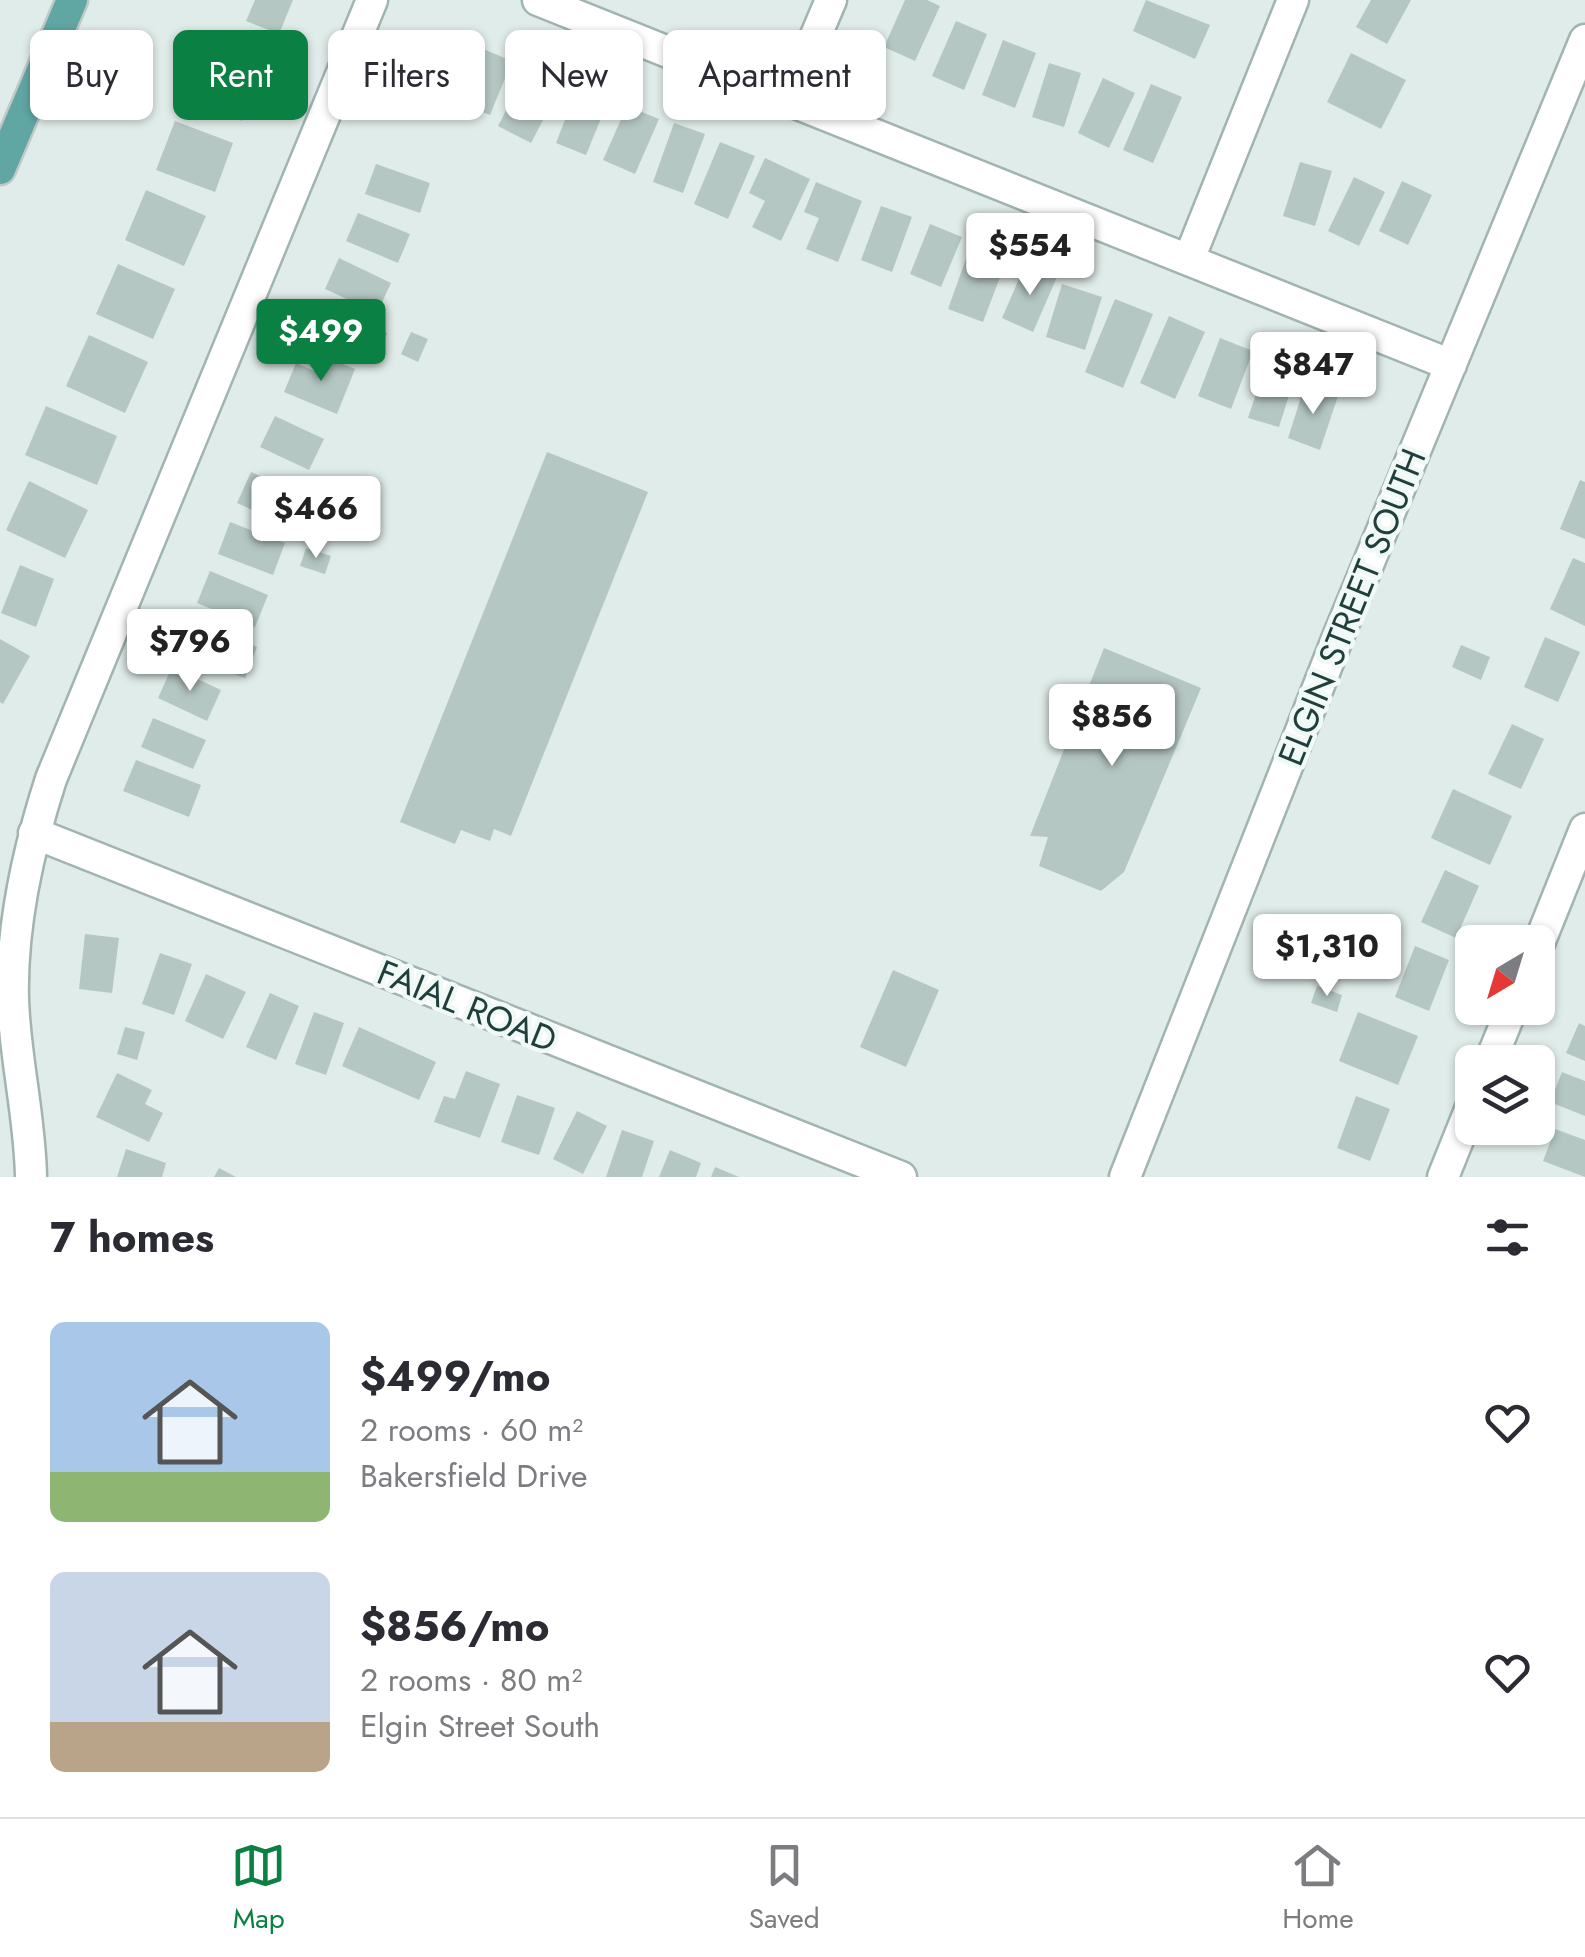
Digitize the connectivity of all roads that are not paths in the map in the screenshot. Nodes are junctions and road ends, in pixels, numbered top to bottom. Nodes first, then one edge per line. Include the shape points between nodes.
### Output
1 (72, 0) edge
2 (372, 0) edge
3 (538, 0) edge
4 (831, 0) edge
5 (1293, 0) edge
6 (818, 30) edge
7 (1585, 40) edge
8 (663, 49) edge
9 (842, 120) edge
10 (0, 169) edge
11 (1189, 259) junction
12 (1452, 365) junction
13 (1585, 830) edge
14 (34, 833) junction
15 (1547, 925) edge
16 (1456, 1145) edge
17 (831, 1164) edge
18 (31, 1177) edge
19 (900, 1177) edge
20 (1125, 1177) edge
21 (1443, 1177) edge

1 - 10 main road
2 - 14 street
3 - 8 street
4 - 6 street
5 - 11 street
7 - 12 street, ELGIN STREET SOUTH
9 - 11 street
11 - 12 street
12 - 20 street, ELGIN STREET SOUTH
13 - 15 street
14 - 17 street, FAIAL ROAD
14 - 18 street via 18,916 14,1000
16 - 21 street
17 - 19 street, FAIAL ROAD

